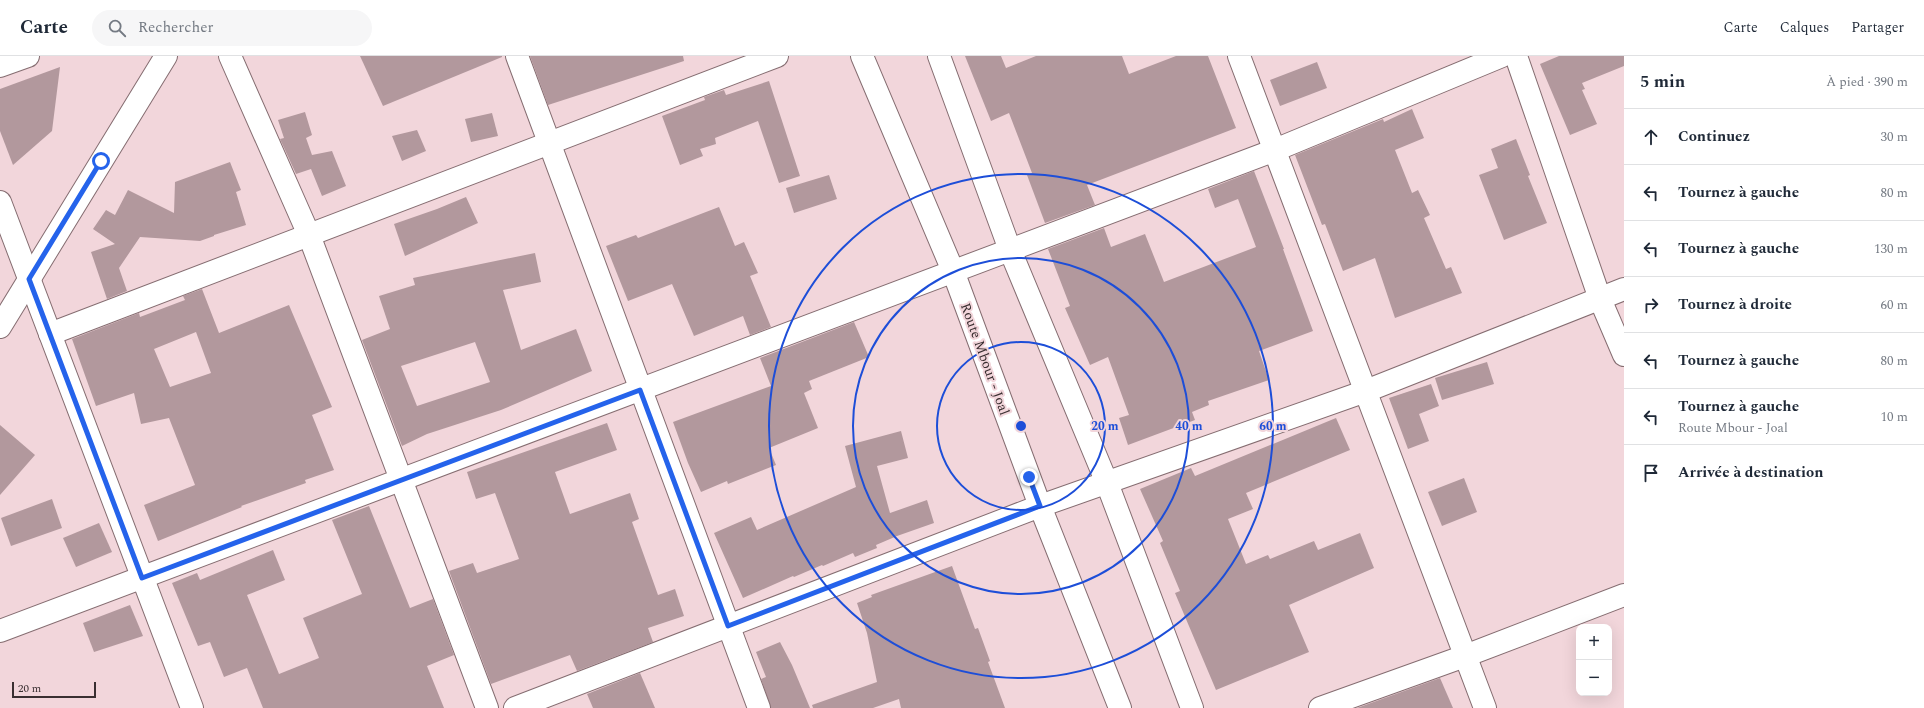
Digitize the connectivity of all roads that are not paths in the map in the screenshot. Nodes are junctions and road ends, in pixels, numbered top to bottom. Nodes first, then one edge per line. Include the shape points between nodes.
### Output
1 (28, 56) edge
2 (166, 56) edge
3 (230, 56) edge
4 (517, 56) edge
5 (777, 56) edge
6 (862, 56) edge
7 (939, 56) edge
8 (1239, 56) edge
9 (1502, 56) edge
10 (1516, 56) edge
11 (0, 66) edge
12 (550, 142) junction
13 (1274, 150) junction
14 (0, 202) edge
15 (309, 235) junction
16 (1010, 250) junction
17 (953, 271) junction
18 (29, 279) junction
19 (1624, 290) edge
20 (1600, 299) junction
21 (0, 327) edge
22 (50, 334) junction
23 (1624, 355) edge
24 (640, 390) junction
25 (1366, 391) junction
26 (402, 480) junction
27 (1107, 483) junction
28 (1040, 506) junction
29 (142, 578) junction
30 (1624, 595) edge
31 (728, 626) junction
32 (0, 631) edge
33 (1465, 656) junction
34 (192, 708) edge
35 (488, 708) edge
36 (515, 708) edge
37 (759, 708) edge
38 (1120, 708) edge
39 (1192, 708) edge
40 (1320, 708) edge
41 (1485, 708) edge

1 - 11 street
2 - 18 street
3 - 15 street
4 - 12 street
5 - 12 street
6 - 17 street, Route Mbour - Joal
7 - 16 street
8 - 13 street
9 - 13 street
10 - 20 street
12 - 15 street
12 - 24 street
13 - 16 street
13 - 25 street
14 - 18 street
15 - 22 street
15 - 26 street
16 - 17 street
16 - 27 street
17 - 24 street
17 - 28 street, Route Mbour - Joal
18 - 21 street
18 - 22 street
19 - 20 street
20 - 23 street
20 - 25 street
22 - 29 street
24 - 26 street
24 - 31 street
25 - 27 street
25 - 33 street
26 - 29 street
26 - 35 street
27 - 28 street
27 - 39 street
28 - 31 street
28 - 38 street, Route Mbour - Joal
29 - 32 street
29 - 34 street
30 - 33 street
31 - 36 street
31 - 37 street
33 - 40 street
33 - 41 street

